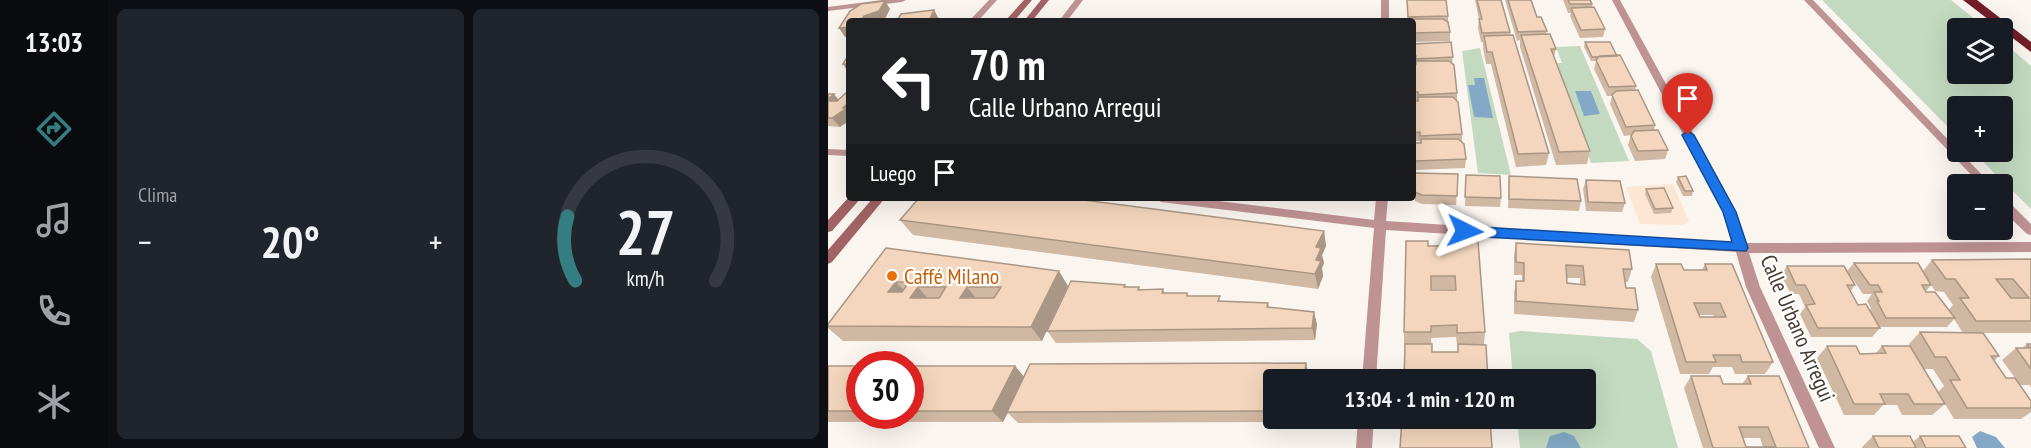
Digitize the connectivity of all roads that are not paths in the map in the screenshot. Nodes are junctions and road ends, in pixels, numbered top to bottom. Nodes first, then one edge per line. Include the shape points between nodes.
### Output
1 (902, 0) edge
2 (993, 0) edge
3 (1028, 0) edge
4 (1045, 0) edge
5 (1079, 0) edge
6 (1385, 0) edge
7 (1616, 0) edge
8 (1808, 0) edge
9 (1969, 0) edge
10 (828, 9) edge
11 (977, 18) edge
12 (1012, 18) edge
13 (1030, 18) edge
14 (1065, 18) edge
15 (1384, 18) edge
16 (2031, 48) edge
17 (828, 152) edge
18 (846, 154) edge
19 (1976, 174) edge
20 (852, 201) edge
21 (876, 201) edge
22 (1185, 201) edge
23 (1382, 201) edge
24 (2013, 213) edge
25 (1381, 225) junction
26 (828, 228) edge
27 (2031, 231) edge
28 (2031, 247) edge
29 (1741, 248) junction
30 (828, 259) edge
31 (1370, 369) edge
32 (1365, 429) edge
33 (1364, 448) edge
34 (1827, 448) edge

1 - 10 street
2 - 11 street
3 - 12 street
4 - 13 street
5 - 14 street
6 - 15 street
7 - 29 street, Calle Urbano Arregui via 1730,212
8 - 19 street
9 - 16 highway
17 - 18 street
20 - 26 street
21 - 30 street
22 - 25 street
23 - 25 street
24 - 27 street
25 - 29 street
25 - 31 street
28 - 29 street
29 - 34 street, Calle Urbano Arregui via 1753,286
32 - 33 street

